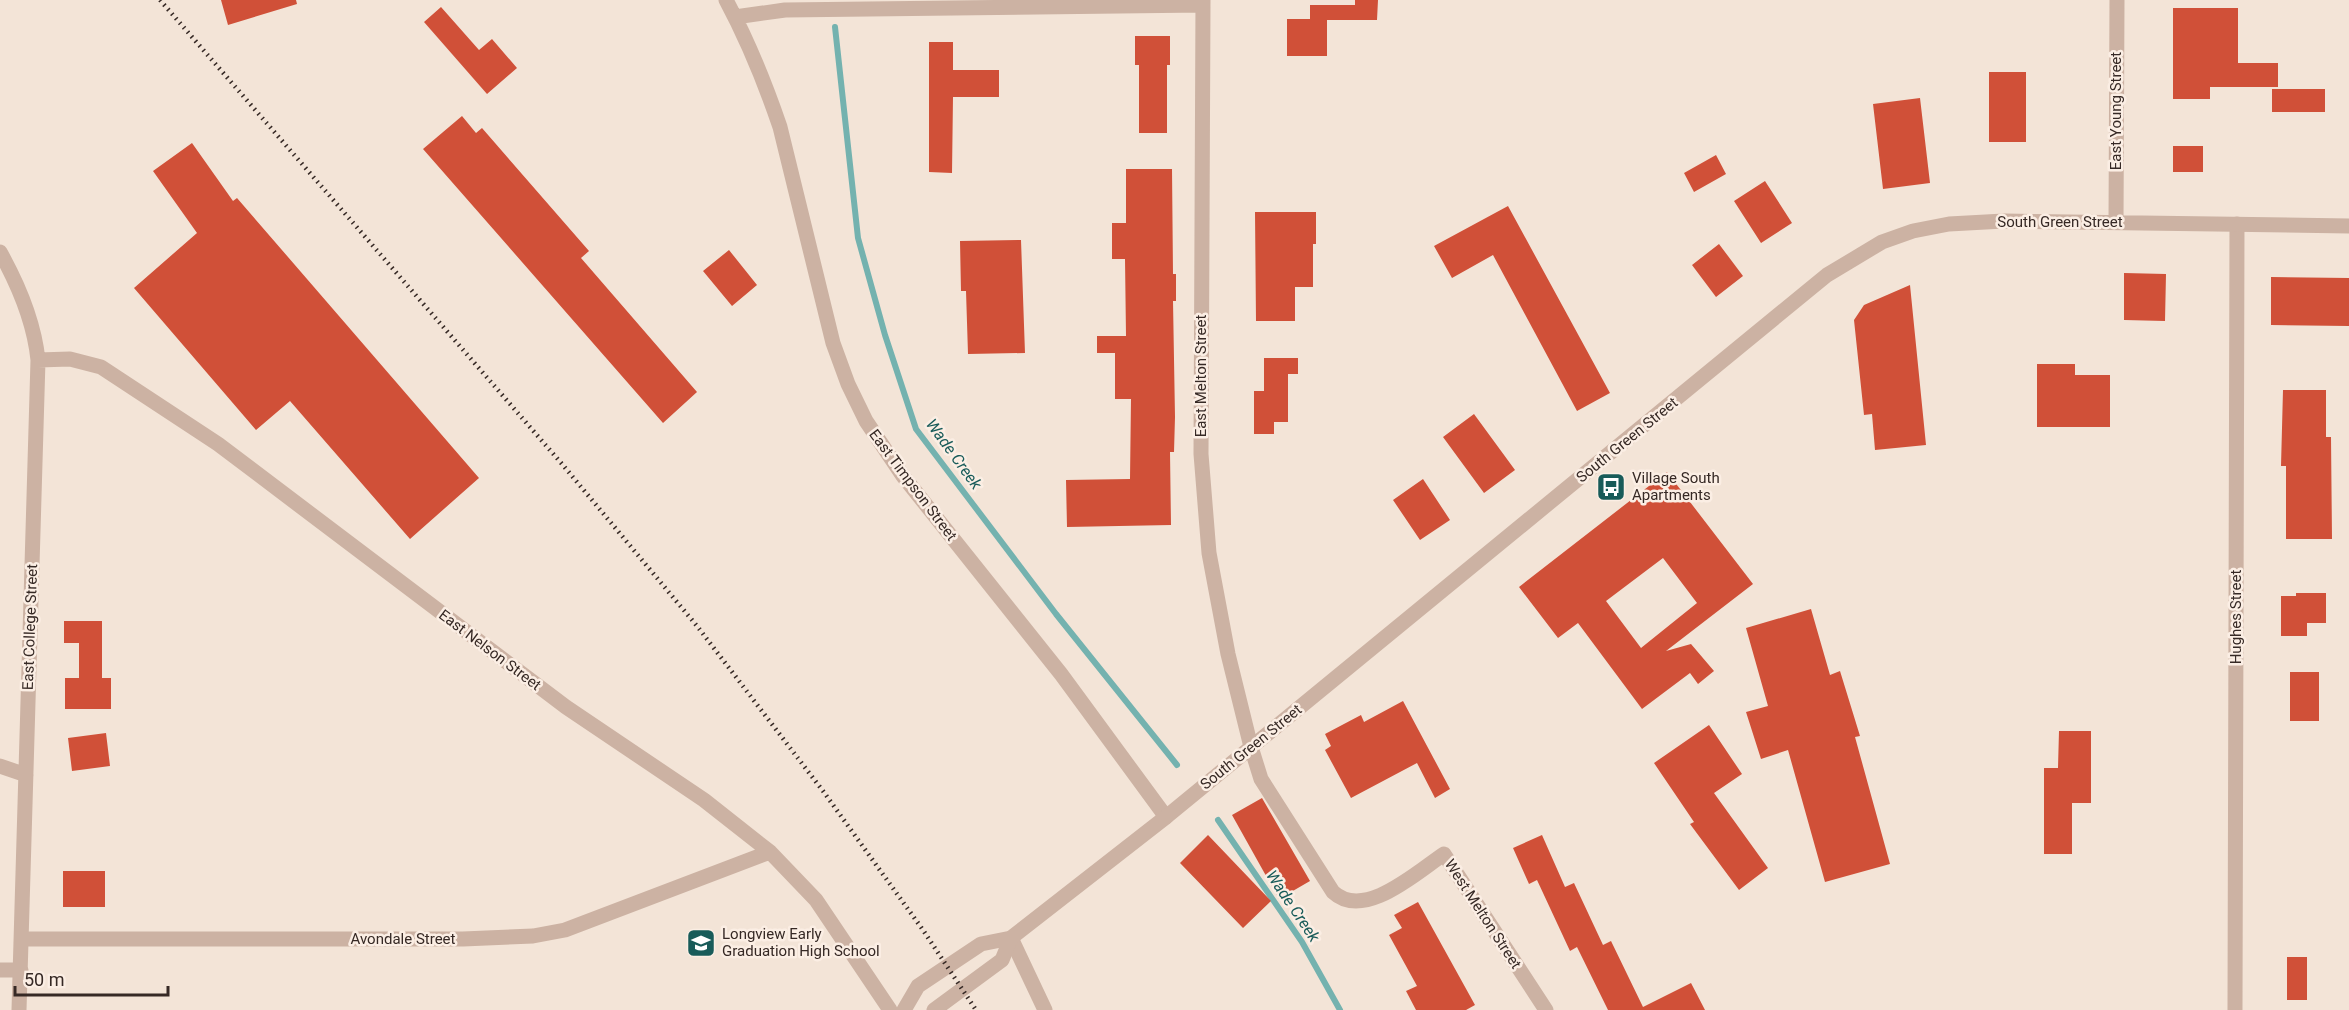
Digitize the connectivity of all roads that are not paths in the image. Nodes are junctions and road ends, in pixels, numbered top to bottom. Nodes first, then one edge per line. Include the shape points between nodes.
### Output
1 (726, 0) edge
2 (2116, 0) edge
3 (1203, 2) edge
4 (735, 17) junction
5 (2116, 222) junction
6 (2237, 224) junction
7 (2349, 225) edge
8 (0, 252) edge
9 (38, 360) junction
10 (1251, 747) junction
11 (0, 766) edge
12 (26, 775) junction
13 (1166, 817) junction
14 (770, 852) junction
15 (1011, 938) junction
16 (22, 939) junction
17 (0, 970) edge
18 (21, 970) junction
19 (19, 1010) edge
20 (890, 1010) edge
21 (904, 1010) edge
22 (934, 1010) edge
23 (1045, 1010) edge
24 (1546, 1010) edge
25 (2235, 1010) edge

1 - 4 street, East Timpson Street
2 - 5 street, East Young Street
3 - 4 street via 785,10
3 - 10 street, East Melton Street via 1203,484 1214,589
4 - 13 street, East Timpson Street via 773,106 833,343 866,421 903,476 1061,674
5 - 6 street, South Green Street
5 - 10 street, South Green Street via 1949,224 1896,236 1857,257 1805,293
6 - 7 street, South Green Street
6 - 25 street, Hughes Street
8 - 9 street, East College Street via 28,313
9 - 12 street, East College Street
9 - 14 street, East Nelson Street via 70,359 101,367 218,444 566,707 704,800
10 - 13 street, South Green Street
10 - 24 street, West Melton Street via 1261,779 1337,896 1352,901 1374,899 1444,854
11 - 12 street
12 - 16 street, East College Street
13 - 15 street, South Green Street
14 - 16 street, Avondale Street via 596,920 533,936
14 - 20 street, East Nelson Street via 816,900
15 - 21 street, South Green Street via 981,944 918,986
15 - 22 street, South Green Street via 1002,960
15 - 23 street
16 - 18 street, East College Street
17 - 18 street
18 - 19 street, East College Street

